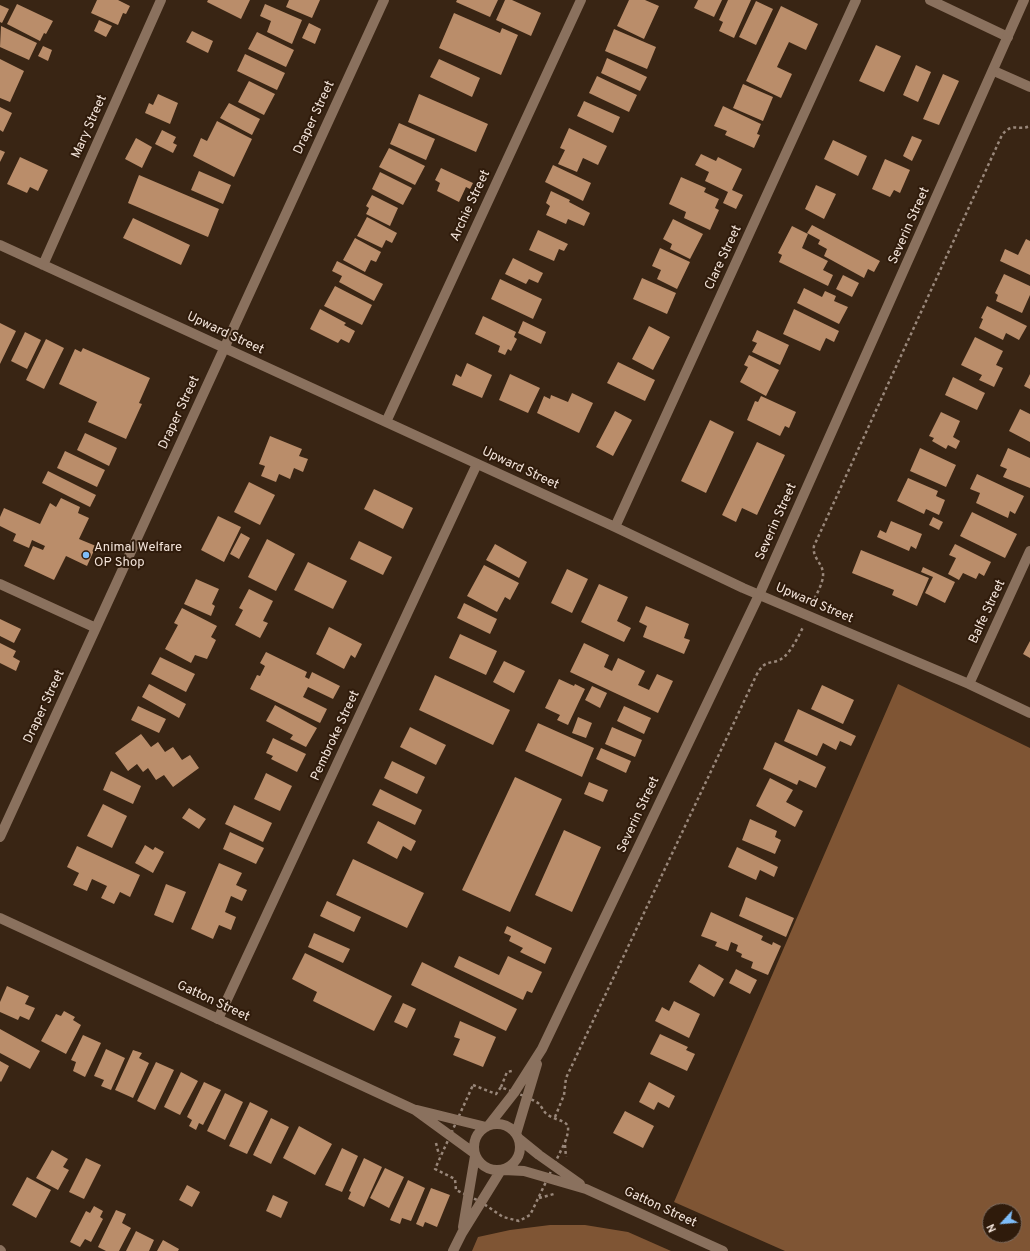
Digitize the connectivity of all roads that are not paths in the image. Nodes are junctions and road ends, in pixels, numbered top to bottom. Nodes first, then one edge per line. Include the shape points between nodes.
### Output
1 (161, 0) edge
2 (384, 0) edge
3 (581, 0) edge
4 (856, 0) edge
5 (930, 0) edge
6 (1024, 0) edge
7 (1008, 36) junction
8 (994, 71) junction
9 (1030, 87) edge
10 (0, 245) edge
11 (43, 265) junction
12 (225, 347) junction
13 (386, 422) junction
14 (477, 464) junction
15 (615, 527) junction
16 (1030, 551) edge
17 (0, 584) edge
18 (759, 595) junction
19 (96, 628) junction
20 (969, 684) junction
21 (1030, 713) edge
22 (0, 837) edge
23 (0, 918) edge
24 (218, 1018) junction
25 (542, 1049) junction
26 (415, 1110) junction
27 (487, 1126) junction
28 (517, 1136) junction
29 (475, 1154) junction
30 (502, 1170) junction
31 (586, 1188) junction
32 (462, 1233) junction
33 (453, 1251) edge
34 (723, 1251) edge

1 - 11 street, Mary Street
2 - 12 street, Draper Street
3 - 13 street, Archie Street
4 - 15 street, Clare Street
5 - 7 street
6 - 7 street, Severin Street
7 - 8 street, Severin Street
8 - 9 street
8 - 18 street, Severin Street
10 - 11 street, Upward Street
11 - 12 street, Upward Street
12 - 13 street, Upward Street
12 - 19 street, Draper Street
13 - 14 street, Upward Street
14 - 15 street, Upward Street
14 - 24 street, Pembroke Street
15 - 18 street, Upward Street
16 - 20 street, Balfe Street
17 - 19 street
18 - 20 street, Upward Street
18 - 25 street, Severin Street
19 - 22 street, Draper Street
20 - 21 street, Upward Street
23 - 24 street, Gatton Street
24 - 26 street, Gatton Street
25 - 27 street, Severin Street via 514,1093
25 - 28 street, Severin Street
26 - 27 street, Gatton Street
26 - 29 street, Gatton Street
27 - 28 street via 504,1125
27 - 29 street via 476,1138
28 - 30 street via 520,1145 518,1157 511,1166
28 - 31 street, Gatton Street via 538,1155
29 - 30 street via 486,1168
29 - 32 street
30 - 31 street, Gatton Street via 524,1171
30 - 32 street
31 - 34 street, Gatton Street
32 - 33 street

